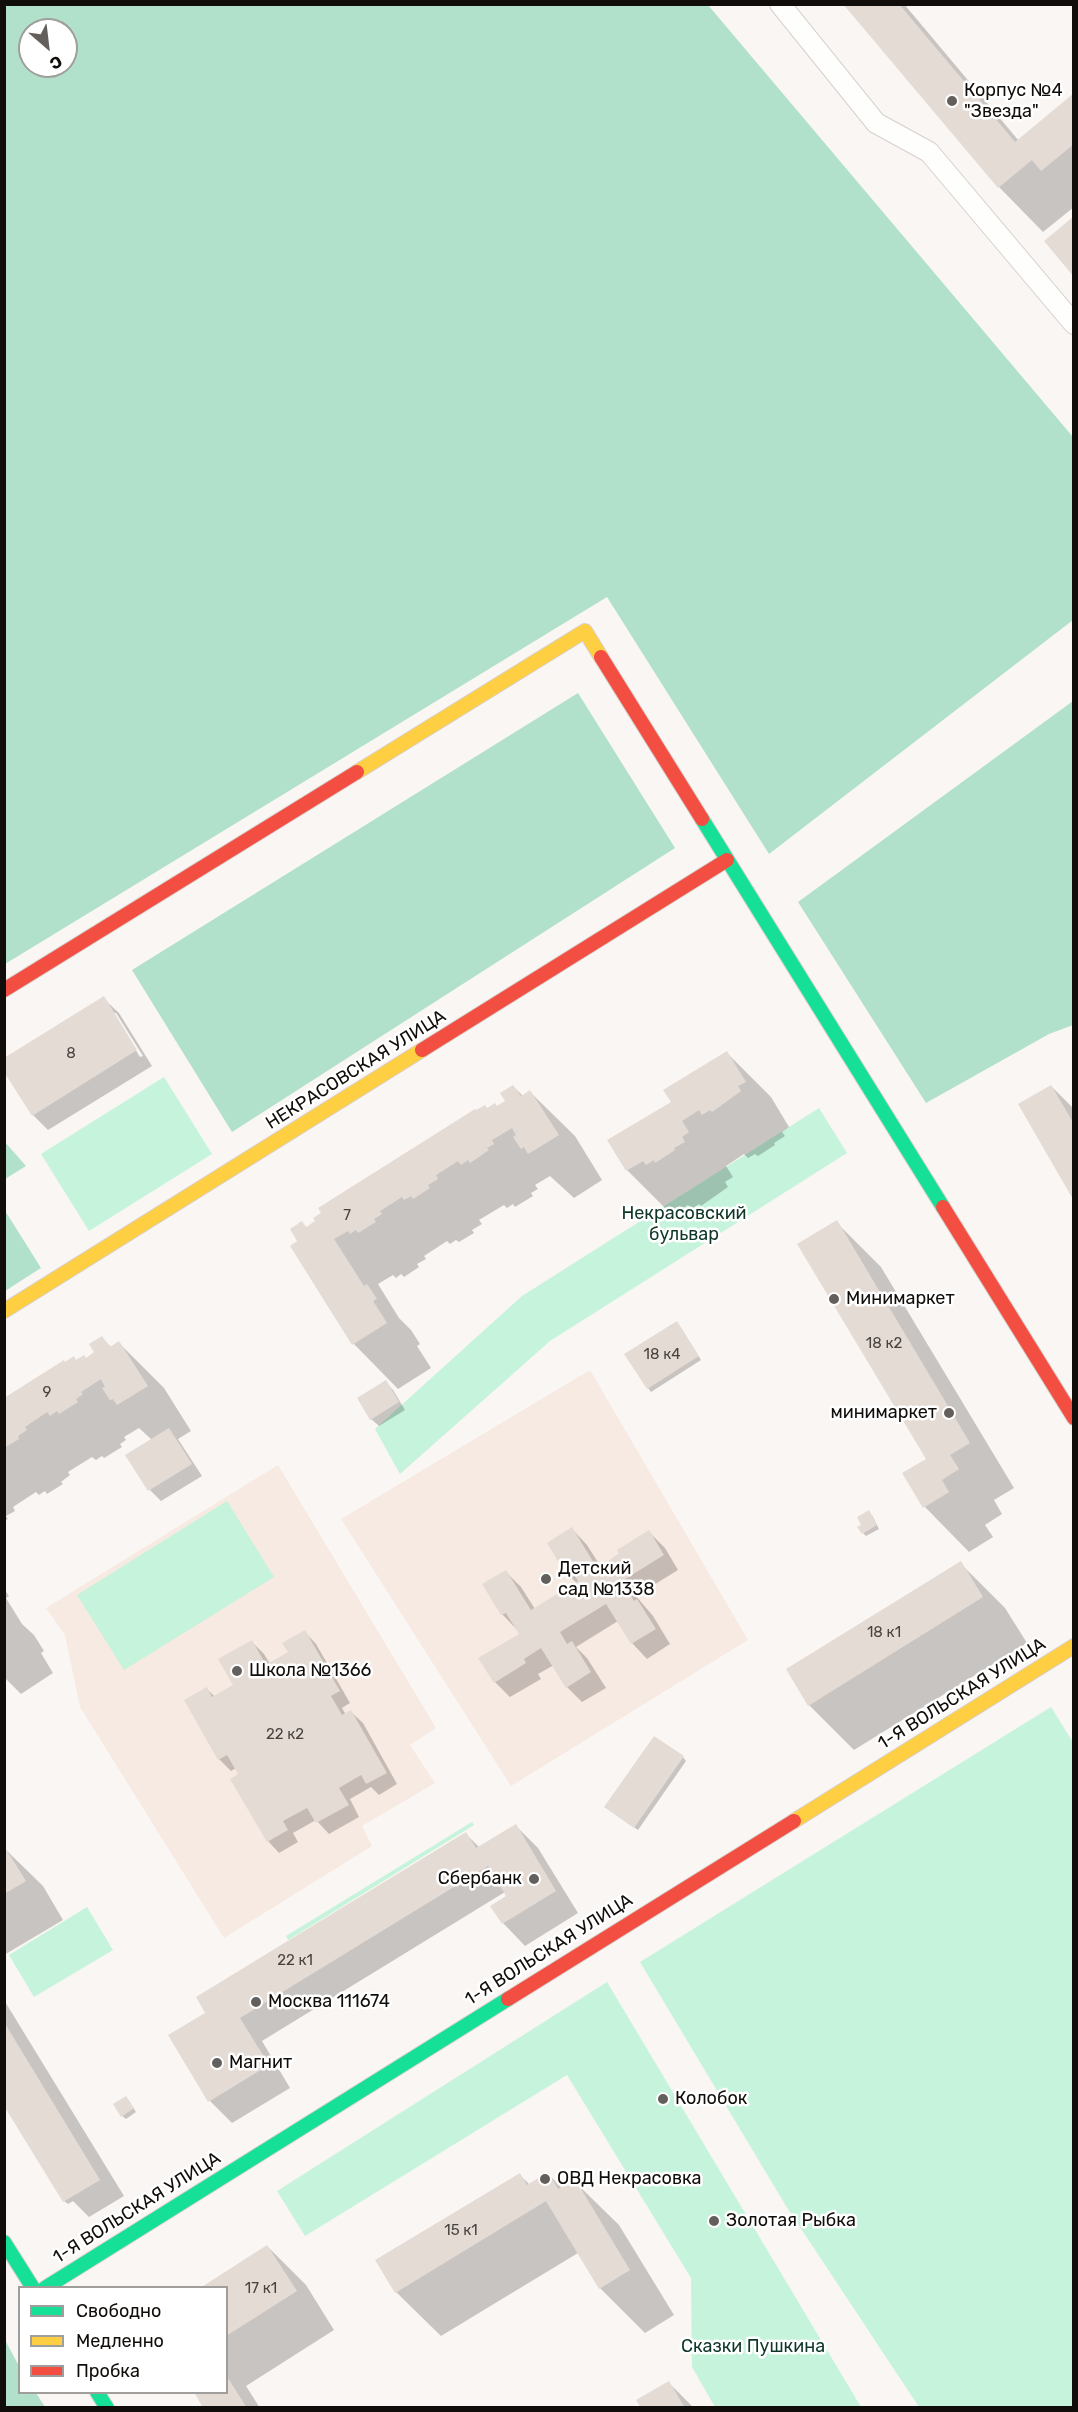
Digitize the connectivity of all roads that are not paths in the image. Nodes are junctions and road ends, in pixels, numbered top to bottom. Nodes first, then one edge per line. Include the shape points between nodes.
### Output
1 (780, 4) edge
2 (1074, 324) edge
3 (727, 860) junction
4 (4, 990) edge
5 (4, 1311) edge
6 (1074, 1418) edge
7 (1074, 1646) edge
8 (4, 2242) edge
9 (32, 2286) edge
10 (48, 2286) edge
11 (98, 2394) edge
12 (107, 2408) edge

1 - 2 street via 876,123 929,152
3 - 4 street via 585,631
3 - 5 street, НЕКРАСОВСКАЯ УЛИЦА
3 - 6 street
7 - 10 street, 1-Я ВОЛЬСКАЯ УЛИЦА
8 - 9 street
11 - 12 street

